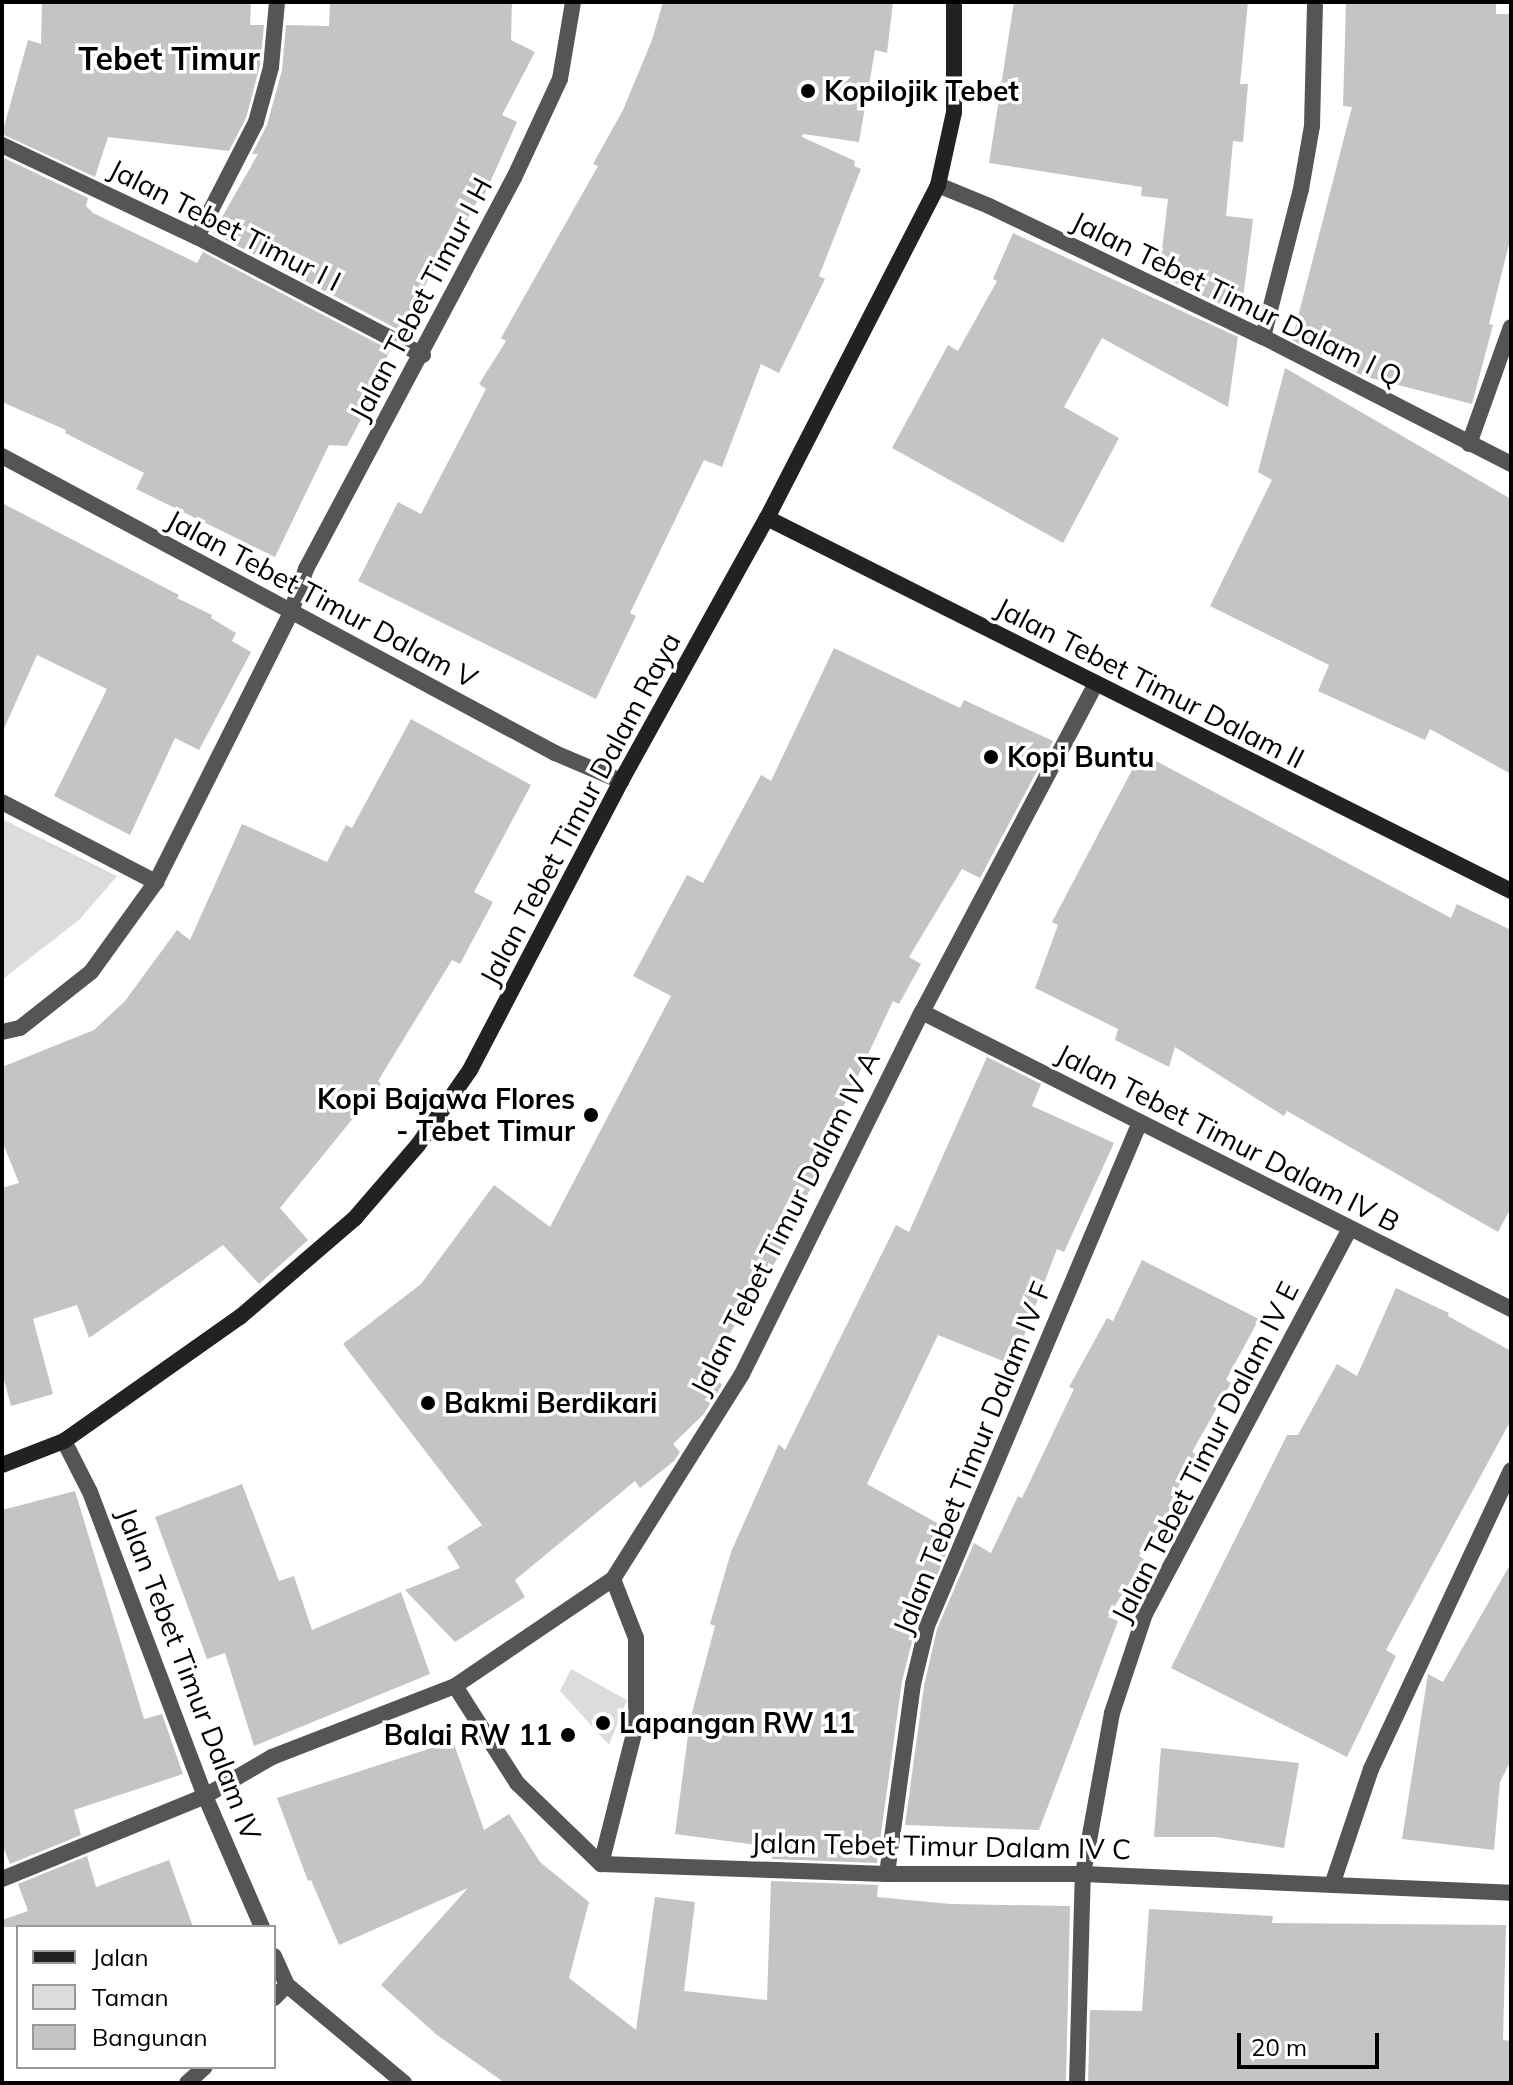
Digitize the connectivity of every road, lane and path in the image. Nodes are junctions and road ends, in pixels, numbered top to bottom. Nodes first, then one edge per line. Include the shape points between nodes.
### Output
1 (277, 2) edge
2 (573, 2) edge
3 (954, 2) edge
4 (1315, 2) edge
5 (2, 145) edge
6 (938, 185) junction
7 (197, 237) junction
8 (1511, 327) edge
9 (1263, 337) junction
10 (423, 355) junction
11 (1469, 444) junction
12 (2, 456) edge
13 (1511, 464) edge
14 (767, 518) junction
15 (291, 612) junction
16 (1095, 685) junction
17 (621, 781) junction
18 (2, 802) edge
19 (156, 882) junction
20 (1511, 891) edge
21 (922, 1012) junction
22 (2, 1032) edge
23 (1140, 1122) junction
24 (1350, 1229) junction
25 (1511, 1309) edge
26 (64, 1441) junction
27 (2, 1465) edge
28 (1511, 1470) edge
29 (613, 1579) junction
30 (455, 1686) junction
31 (205, 1796) junction
32 (601, 1864) junction
33 (887, 1874) junction
34 (1083, 1874) junction
35 (2, 1879) edge
36 (1332, 1885) junction
37 (1511, 1893) edge
38 (261, 1925) edge
39 (276, 1960) edge
40 (287, 1985) junction
41 (276, 1996) edge
42 (203, 2069) edge
43 (388, 2078) edge
44 (187, 2083) edge
45 (404, 2083) edge
46 (1077, 2083) edge

1 - 7 street via 271,67 256,122
2 - 10 street, Jalan Tebet Timur I H via 560,79
3 - 6 street, Jalan Tebet Timur Dalam Raya via 954,112
4 - 9 street via 1312,126
5 - 7 street, Jalan Tebet Timur I I
6 - 9 street, Jalan Tebet Timur Dalam I Q
6 - 14 street, Jalan Tebet Timur Dalam Raya
7 - 10 street, Jalan Tebet Timur I I
8 - 11 street
9 - 11 street, Jalan Tebet Timur Dalam I Q
10 - 15 street, Jalan Tebet Timur I H via 306,569
11 - 13 street, Jalan Tebet Timur Dalam I Q
12 - 15 street, Jalan Tebet Timur Dalam V
14 - 16 street, Jalan Tebet Timur Dalam II
14 - 17 street, Jalan Tebet Timur Dalam Raya
15 - 17 street, Jalan Tebet Timur Dalam V via 555,753
15 - 19 street, Jalan Tebet Timur I H
16 - 20 street, Jalan Tebet Timur Dalam II
16 - 21 street, Jalan Tebet Timur Dalam IV A
17 - 26 street, Jalan Tebet Timur Dalam Raya via 470,1070 418,1145 355,1218 240,1317
18 - 19 street
19 - 22 street, Jalan Tebet Timur I H via 91,972 20,1028
21 - 23 street, Jalan Tebet Timur Dalam IV B
21 - 29 street, Jalan Tebet Timur Dalam IV A via 742,1374
23 - 24 street, Jalan Tebet Timur Dalam IV B
23 - 33 street, Jalan Tebet Timur Dalam IV F via 927,1626 913,1684
24 - 25 street, Jalan Tebet Timur Dalam IV B
24 - 34 street, Jalan Tebet Timur Dalam IV E via 1145,1614 1112,1713
26 - 27 street, Jalan Tebet Timur Dalam Raya
26 - 31 street, Jalan Tebet Timur Dalam IV via 90,1492
28 - 36 street via 1371,1769
29 - 30 street, Jalan Tebet Timur Dalam IV A
29 - 32 street via 636,1638 636,1726
30 - 31 street, Jalan Tebet Timur Dalam IV A via 272,1757
30 - 32 street via 517,1783
31 - 35 street, Jalan Tebet Timur Dalam IV A
31 - 38 street, Jalan Tebet Timur Dalam IV
32 - 33 street, Jalan Tebet Timur Dalam IV C
33 - 34 street, Jalan Tebet Timur Dalam IV C
34 - 36 street, Jalan Tebet Timur Dalam IV C
34 - 46 street, Jalan Tebet Timur Dalam IV E
36 - 37 street, Jalan Tebet Timur Dalam IV C
39 - 40 street
40 - 41 street
40 - 43 street
42 - 44 street
43 - 45 street

